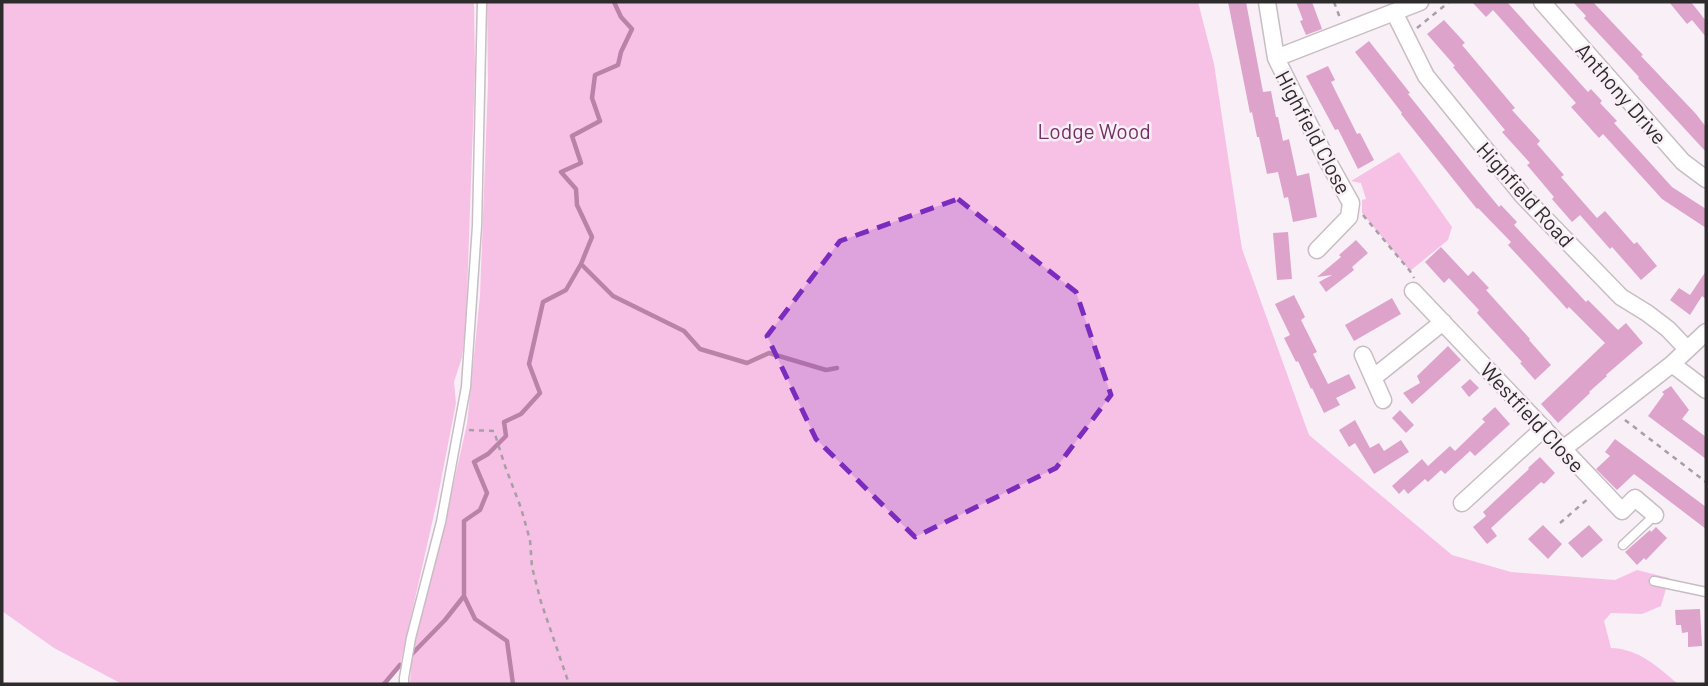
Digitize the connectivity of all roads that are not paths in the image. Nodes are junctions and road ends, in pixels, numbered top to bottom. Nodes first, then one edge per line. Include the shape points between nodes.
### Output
1 (482, 2) edge
2 (1268, 2) edge
3 (1542, 2) edge
4 (1406, 6) edge
5 (1276, 58) junction
6 (1706, 179) edge
7 (1317, 250) dead end
8 (1413, 291) road end
9 (1443, 322) junction
10 (1706, 332) edge
11 (1687, 349) junction
12 (1363, 355) dead end
13 (1672, 364) junction
14 (1373, 378) junction
15 (1706, 390) edge
16 (1383, 400) dead end
17 (1544, 428) junction
18 (1563, 449) junction
19 (1462, 503) dead end
20 (1655, 515) joint
21 (1623, 545) dead end
22 (1654, 581) dead end
23 (1706, 592) edge
24 (404, 684) edge

1 - 24 lane via 477,226 466,387
2 - 5 street, Highfield Close
3 - 6 street, Anthony Drive via 1683,162
4 - 5 street
4 - 11 street, Highfield Road via 1407,37 1426,76 1523,196 1621,297 1668,329
5 - 7 street, Highfield Close via 1349,198 1349,217
8 - 9 street, Westfield Close
9 - 14 street
9 - 17 street, Westfield Close
10 - 11 street
11 - 13 street
12 - 14 street
13 - 15 street
13 - 18 street
14 - 16 street
17 - 18 street, Westfield Close
17 - 19 street
18 - 20 street, Westfield Close via 1622,511 1635,498
20 - 21 lane
22 - 23 lane

